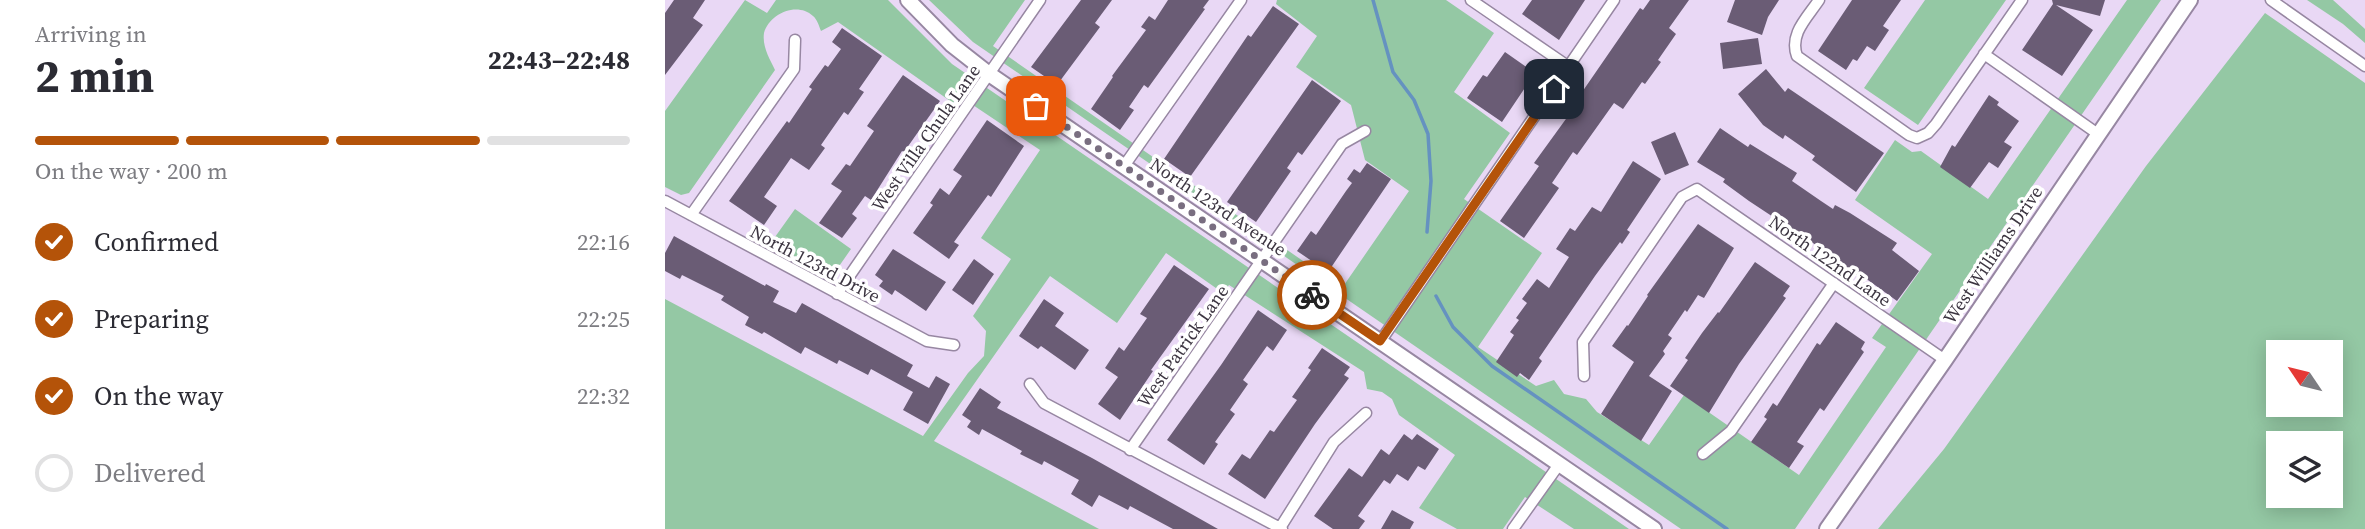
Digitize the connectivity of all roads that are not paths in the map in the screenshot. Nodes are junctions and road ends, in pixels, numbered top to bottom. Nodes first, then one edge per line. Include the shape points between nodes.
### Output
1 (908, 0) edge
2 (1040, 0) edge
3 (1241, 0) edge
4 (1471, 0) edge
5 (1614, 0) edge
6 (1819, 0) edge
7 (2022, 0) edge
8 (2190, 0) edge
9 (2271, 0) edge
10 (795, 40) dead end
11 (1985, 54) junction
12 (2365, 66) edge
13 (1569, 67) junction
14 (989, 74) junction
15 (1366, 131) dead end
16 (2098, 134) junction
17 (1124, 166) junction
18 (665, 201) edge
19 (691, 215) junction
20 (1262, 260) junction
21 (1834, 283) junction
22 (837, 294) junction
23 (1380, 341) junction
24 (954, 345) dead end
25 (1945, 360) junction
26 (1584, 376) dead end
27 (1030, 384) dead end
28 (1366, 413) dead end
29 (1130, 450) junction
30 (1703, 454) dead end
31 (1560, 463) junction
32 (1281, 528) edge
33 (1513, 529) edge
34 (1654, 529) edge
35 (1827, 529) edge

1 - 14 street, North 123rd Avenue via 952,45
2 - 14 street, West Villa Chula Lane
3 - 17 street
4 - 13 street
5 - 13 street
6 - 11 street via 1794,37 1797,56 1917,138 1936,124
7 - 11 street
8 - 16 street, West Williams Drive
9 - 12 street
10 - 19 street via 794,69
11 - 16 street
13 - 23 street
14 - 17 street, North 123rd Avenue
14 - 22 street, West Villa Chula Lane
15 - 20 street, West Patrick Lane via 1342,144
16 - 25 street, West Williams Drive
17 - 20 street, North 123rd Avenue
18 - 19 street, North 123rd Drive
19 - 22 street, North 123rd Drive
20 - 23 street, North 123rd Avenue
20 - 29 street, West Patrick Lane
21 - 25 street, North 122nd Lane
21 - 26 street, North 122nd Lane via 1697,189 1682,197 1583,342
21 - 30 street via 1731,431
22 - 24 street, North 123rd Drive via 927,341
23 - 31 street, North 123rd Avenue
25 - 35 street, West Williams Drive
27 - 29 street via 1044,403
28 - 32 street via 1334,442
29 - 32 street
31 - 33 street
31 - 34 street, North 123rd Avenue

